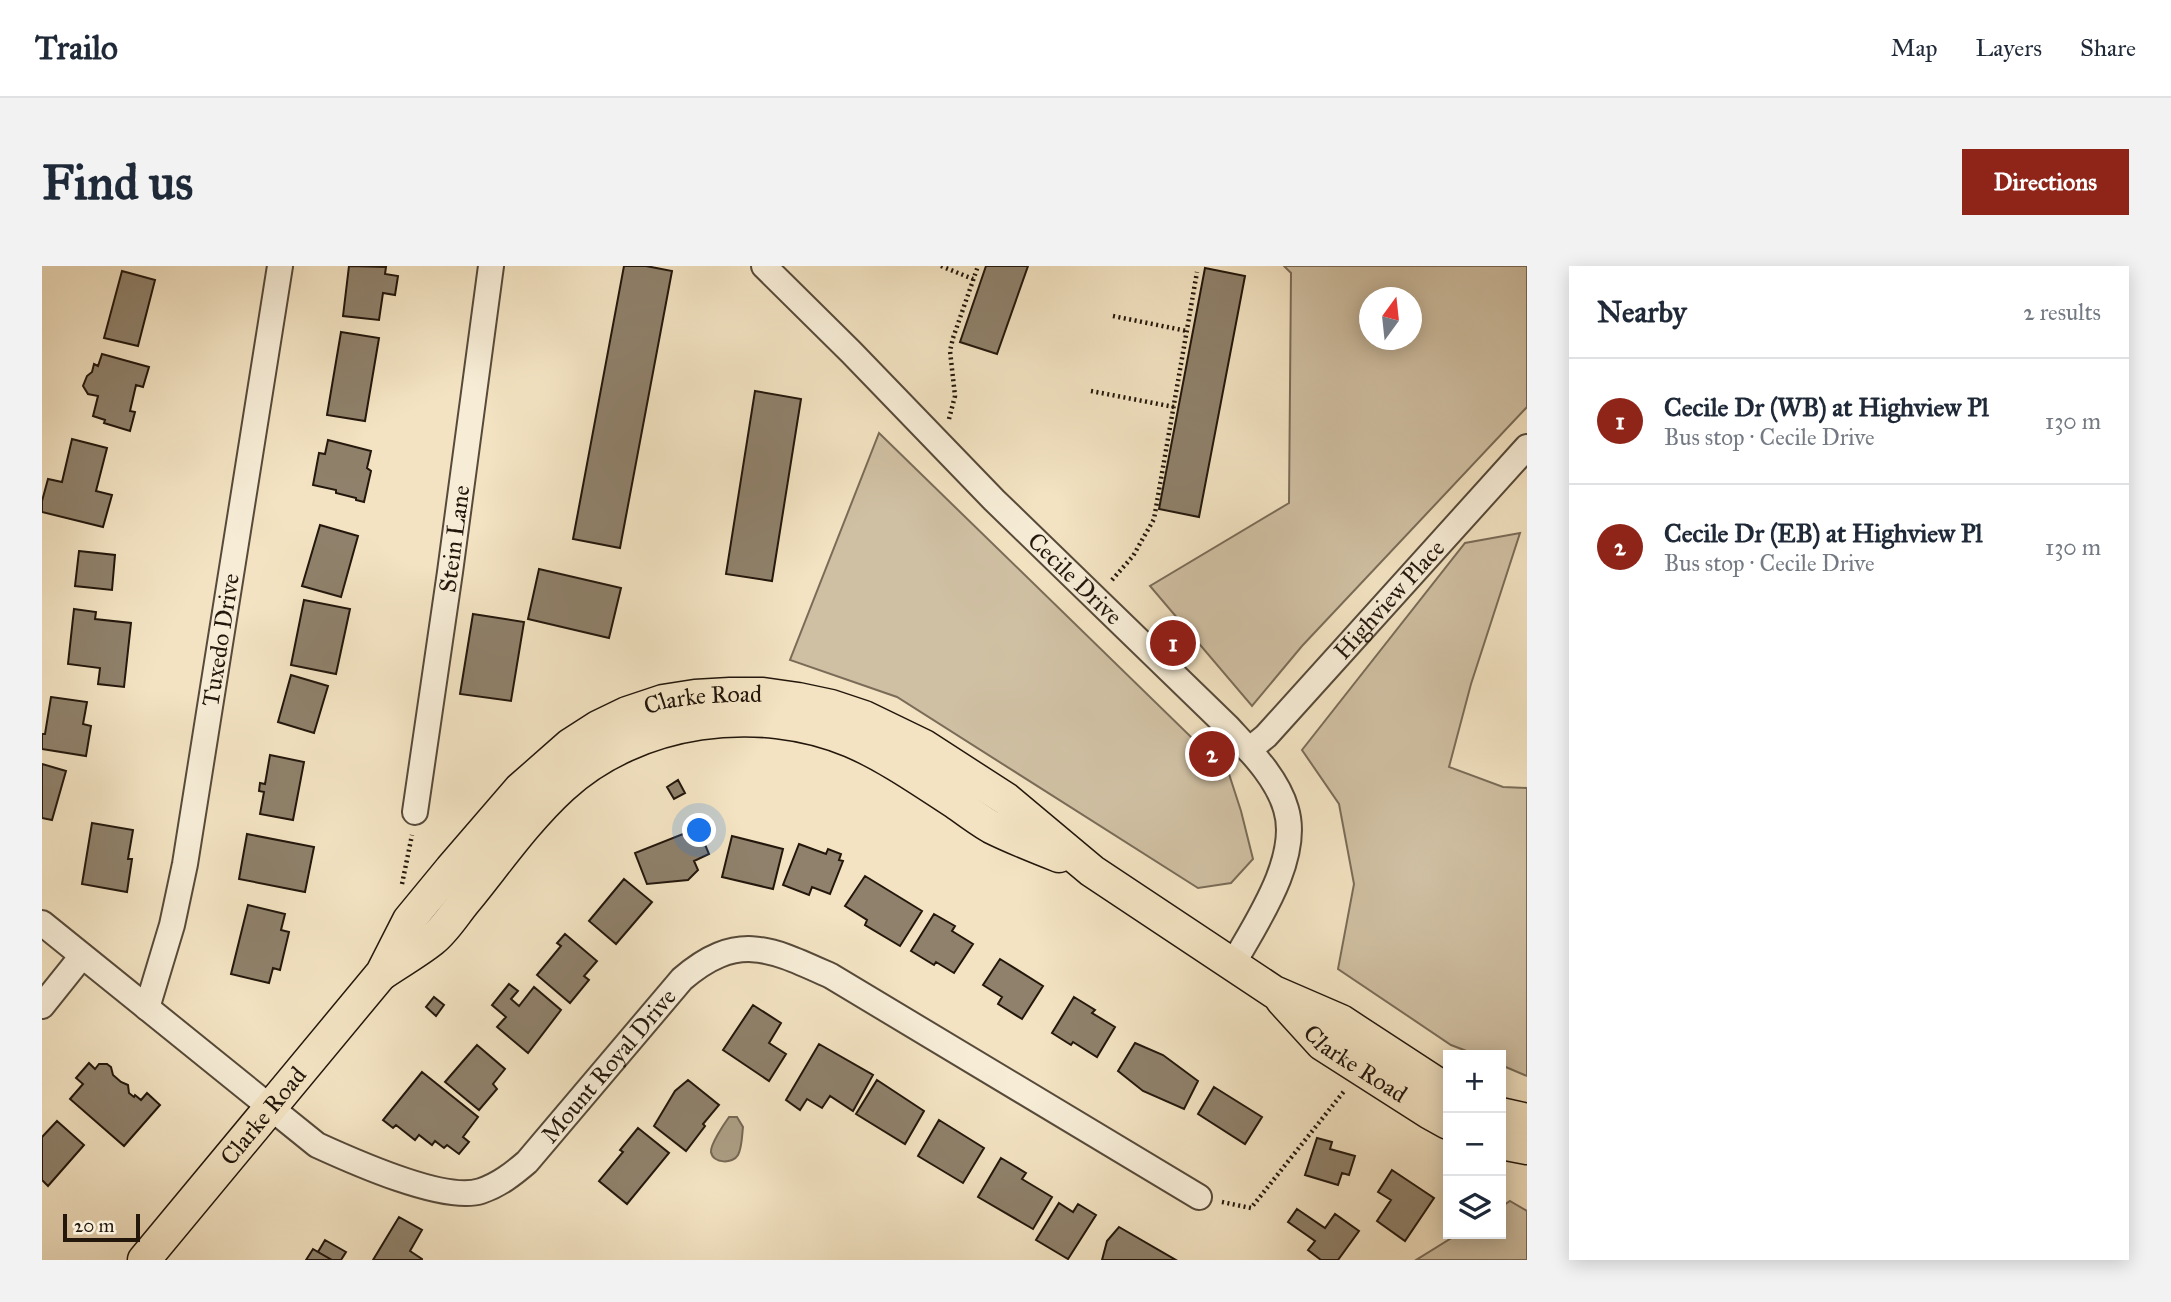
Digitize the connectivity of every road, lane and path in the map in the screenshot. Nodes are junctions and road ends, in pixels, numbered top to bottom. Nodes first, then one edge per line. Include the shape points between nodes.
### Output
1 (280, 266) edge
2 (491, 266) edge
3 (764, 266) edge
4 (941, 266) edge
5 (978, 266) edge
6 (1197, 272) dead end
7 (973, 279) junction
8 (1113, 316) dead end
9 (1187, 331) junction
10 (1091, 391) dead end
11 (1174, 407) junction
12 (949, 419) dead end
13 (1527, 447) edge
14 (1112, 581) dead end
15 (1249, 750) junction
16 (415, 811) joint
17 (399, 895) dead end
18 (42, 923) edge
19 (82, 956) junction
20 (1233, 964) junction
21 (1274, 992) junction
22 (42, 1006) edge
23 (146, 1008) junction
24 (1352, 1081) dead end
25 (1443, 1088) edge
26 (271, 1109) junction
27 (1506, 1115) edge
28 (1443, 1120) edge
29 (1527, 1120) edge
30 (1506, 1144) edge
31 (1527, 1148) edge
32 (1199, 1197) dead end
33 (1251, 1208) dead end
34 (144, 1260) edge

1 - 23 street, Tuxedo Drive via 186,864
2 - 16 street, Stein Lane
3 - 15 street, Cecile Drive
4 - 7 path
5 - 7 path
6 - 9 path
7 - 12 path via 950,351 955,396
8 - 9 path
9 - 11 path
10 - 11 path
11 - 14 path via 1154,519
13 - 15 street, Highview Place
15 - 20 street, Cecile Drive via 1283,800 1289,820 1288,841 1279,874
16 - 17 path
18 - 19 street, Mount Royal Drive
19 - 22 street
19 - 23 street, Mount Royal Drive
20 - 21 main road, Clarke Road
20 - 26 main road, Clarke Road via 1092,871 1006,799 924,746 864,717 798,698 695,696 627,713 598,727 544,765 496,814 409,920 382,973
21 - 25 main road, Clarke Road via 1341,1021
21 - 28 main road, Clarke Road via 1322,1044
23 - 26 street, Mount Royal Drive
24 - 33 path
26 - 32 street, Mount Royal Drive via 317,1145 350,1161 425,1188 479,1192 504,1181 527,1162 682,979 716,956 736,949 760,949 831,976
26 - 34 main road, Clarke Road
27 - 29 main road
30 - 31 main road

